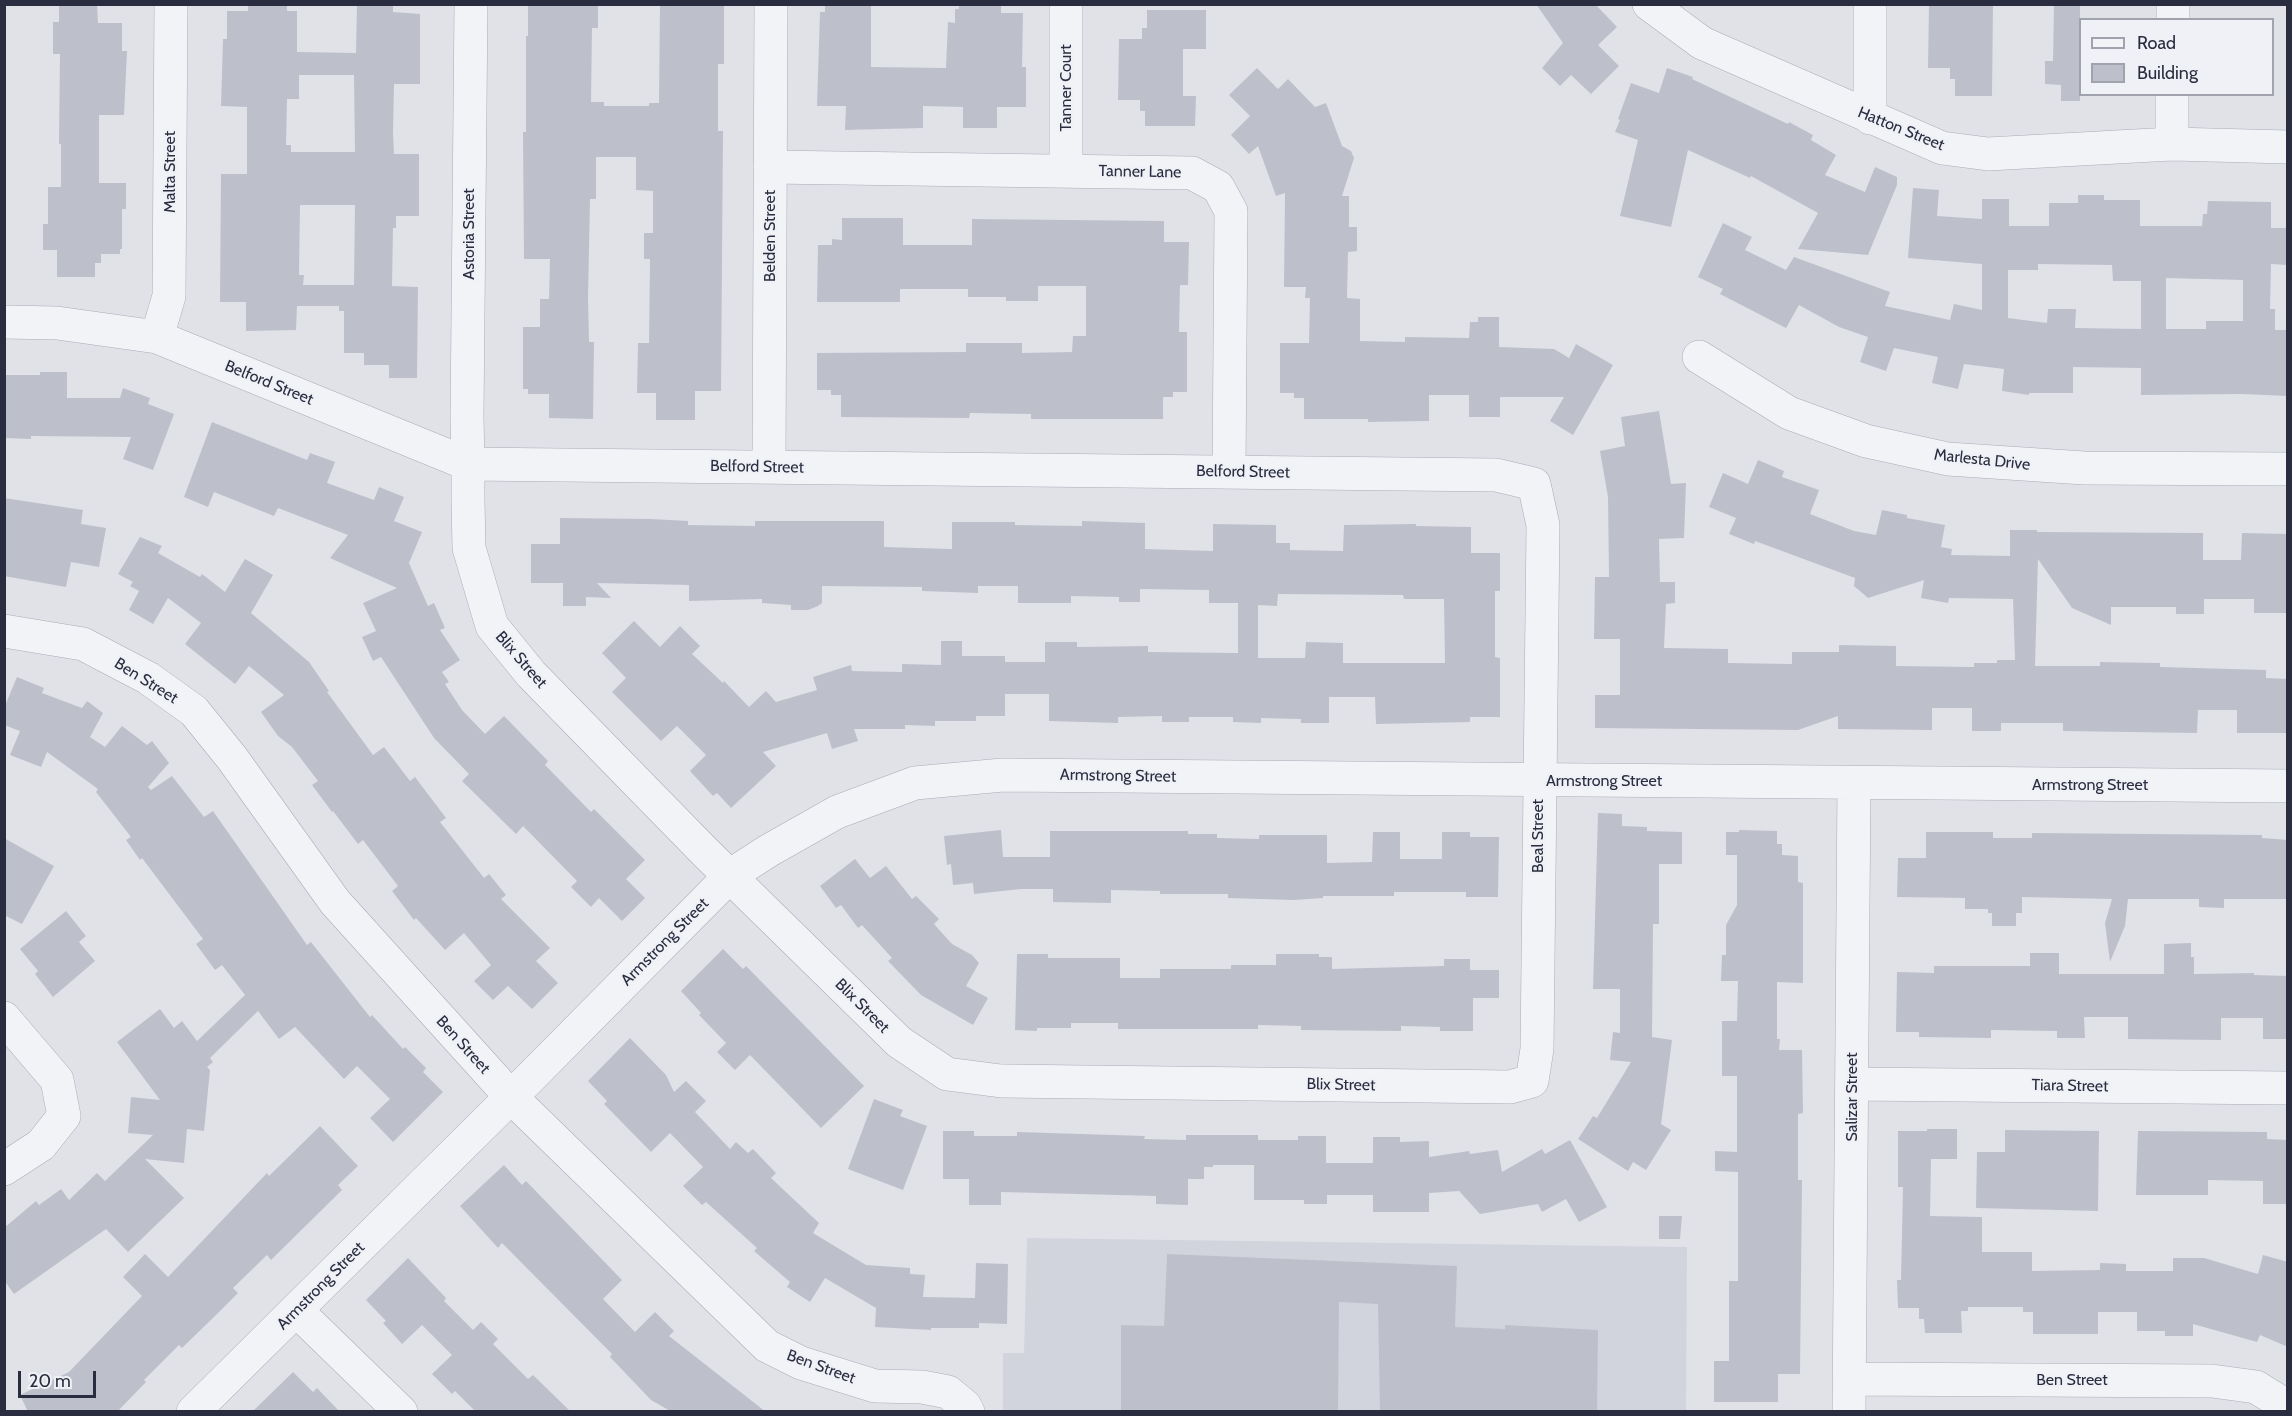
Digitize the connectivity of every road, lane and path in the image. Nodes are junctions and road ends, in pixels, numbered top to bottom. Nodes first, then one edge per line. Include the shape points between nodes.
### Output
1 (171, 4) edge
2 (471, 4) edge
3 (771, 4) edge
4 (1066, 4) edge
5 (1649, 4) edge
6 (1870, 4) edge
7 (2172, 96) edge
8 (1869, 118) junction
9 (2172, 144) junction
10 (2288, 147) edge
11 (770, 167) junction
12 (1066, 171) junction
13 (4, 322) edge
14 (157, 337) junction
15 (1699, 357) dead end
16 (468, 464) junction
17 (769, 467) junction
18 (2288, 469) edge
19 (1229, 472) junction
20 (1534, 484) joint
21 (4, 631) edge
22 (1539, 780) junction
23 (1854, 783) junction
24 (2288, 786) edge
25 (731, 875) junction
26 (4, 1018) edge
27 (1532, 1081) joint
28 (1852, 1084) junction
29 (2288, 1088) edge
30 (511, 1097) junction
31 (4, 1169) edge
32 (297, 1311) junction
33 (1850, 1379) junction
34 (2288, 1407) edge
35 (967, 1409) edge
36 (193, 1412) edge
37 (401, 1412) edge
38 (1849, 1412) edge

1 - 14 street, Malta Street via 169,296
2 - 16 street, Astoria Street
3 - 11 street, Belden Street
4 - 12 street, Tanner Court
5 - 8 street, Hatton Street via 1702,43
6 - 8 street
7 - 9 street
8 - 9 street, Hatton Street via 1942,148 1988,154
9 - 10 street, Hatton Street
11 - 12 street, Tanner Lane
11 - 17 street, Belden Street
12 - 19 street, Tanner Lane via 1192,172 1218,188 1231,211
13 - 14 street, Belford Street via 57,323
14 - 16 street, Belford Street
15 - 18 street, Marlesta Drive via 1789,413 1866,441 1947,459 2084,468
16 - 17 street, Belford Street
16 - 25 street, Blix Street via 469,549 492,626 531,674
17 - 19 street, Belford Street
19 - 20 street, Belford Street via 1496,475
20 - 22 street, Beal Street via 1543,525
21 - 30 street, Ben Street via 83,644 148,678 194,711 335,902
22 - 23 street, Armstrong Street
22 - 25 street, Armstrong Street via 1003,775 915,783 837,812
22 - 27 street, Beal Street via 1537,1049
23 - 24 street, Armstrong Street
23 - 28 street, Salizar Street
25 - 27 street, Blix Street via 899,1042 947,1074 1001,1081 1510,1087
25 - 30 street, Armstrong Street
26 - 31 street via 57,1080 64,1116 41,1145
28 - 29 street, Tiara Street
28 - 33 street, Salizar Street
30 - 32 street, Armstrong Street
30 - 35 street, Ben Street via 766,1346 801,1363 875,1386 948,1392
32 - 36 street, Armstrong Street
32 - 37 street
33 - 34 street, Ben Street via 2212,1381 2256,1388
33 - 38 street, Salizar Street

